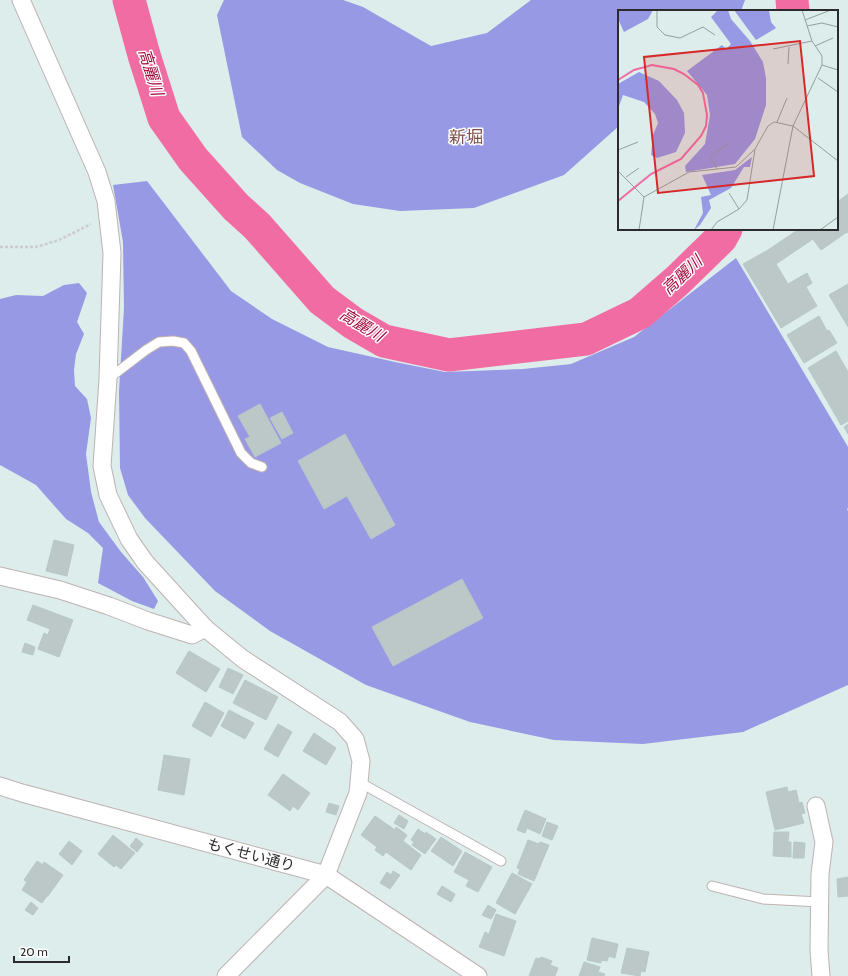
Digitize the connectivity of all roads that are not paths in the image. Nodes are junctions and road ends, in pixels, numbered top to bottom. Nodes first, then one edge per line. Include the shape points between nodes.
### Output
1 (21, 0) edge
2 (108, 379) junction
3 (262, 467) dead end
4 (0, 576) edge
5 (205, 628) junction
6 (359, 782) junction
7 (0, 786) edge
8 (816, 806) dead end
9 (501, 861) dead end
10 (326, 875) junction
11 (712, 886) dead end
12 (820, 902) junction
13 (226, 976) edge
14 (478, 976) edge
15 (821, 976) edge

1 - 2 street via 96,172 106,201 112,253
2 - 3 lane via 159,342 184,343 191,351 241,453 252,463
2 - 5 street via 102,466 108,495 129,539 145,562
4 - 5 street via 60,590 192,635
5 - 6 street via 243,659 340,722 355,739 361,761
6 - 9 lane
6 - 10 street via 358,793
7 - 10 street, もくせい通り
8 - 12 street via 824,842
10 - 13 street
10 - 14 street, もくせい通り
11 - 12 lane via 762,899
12 - 15 street

